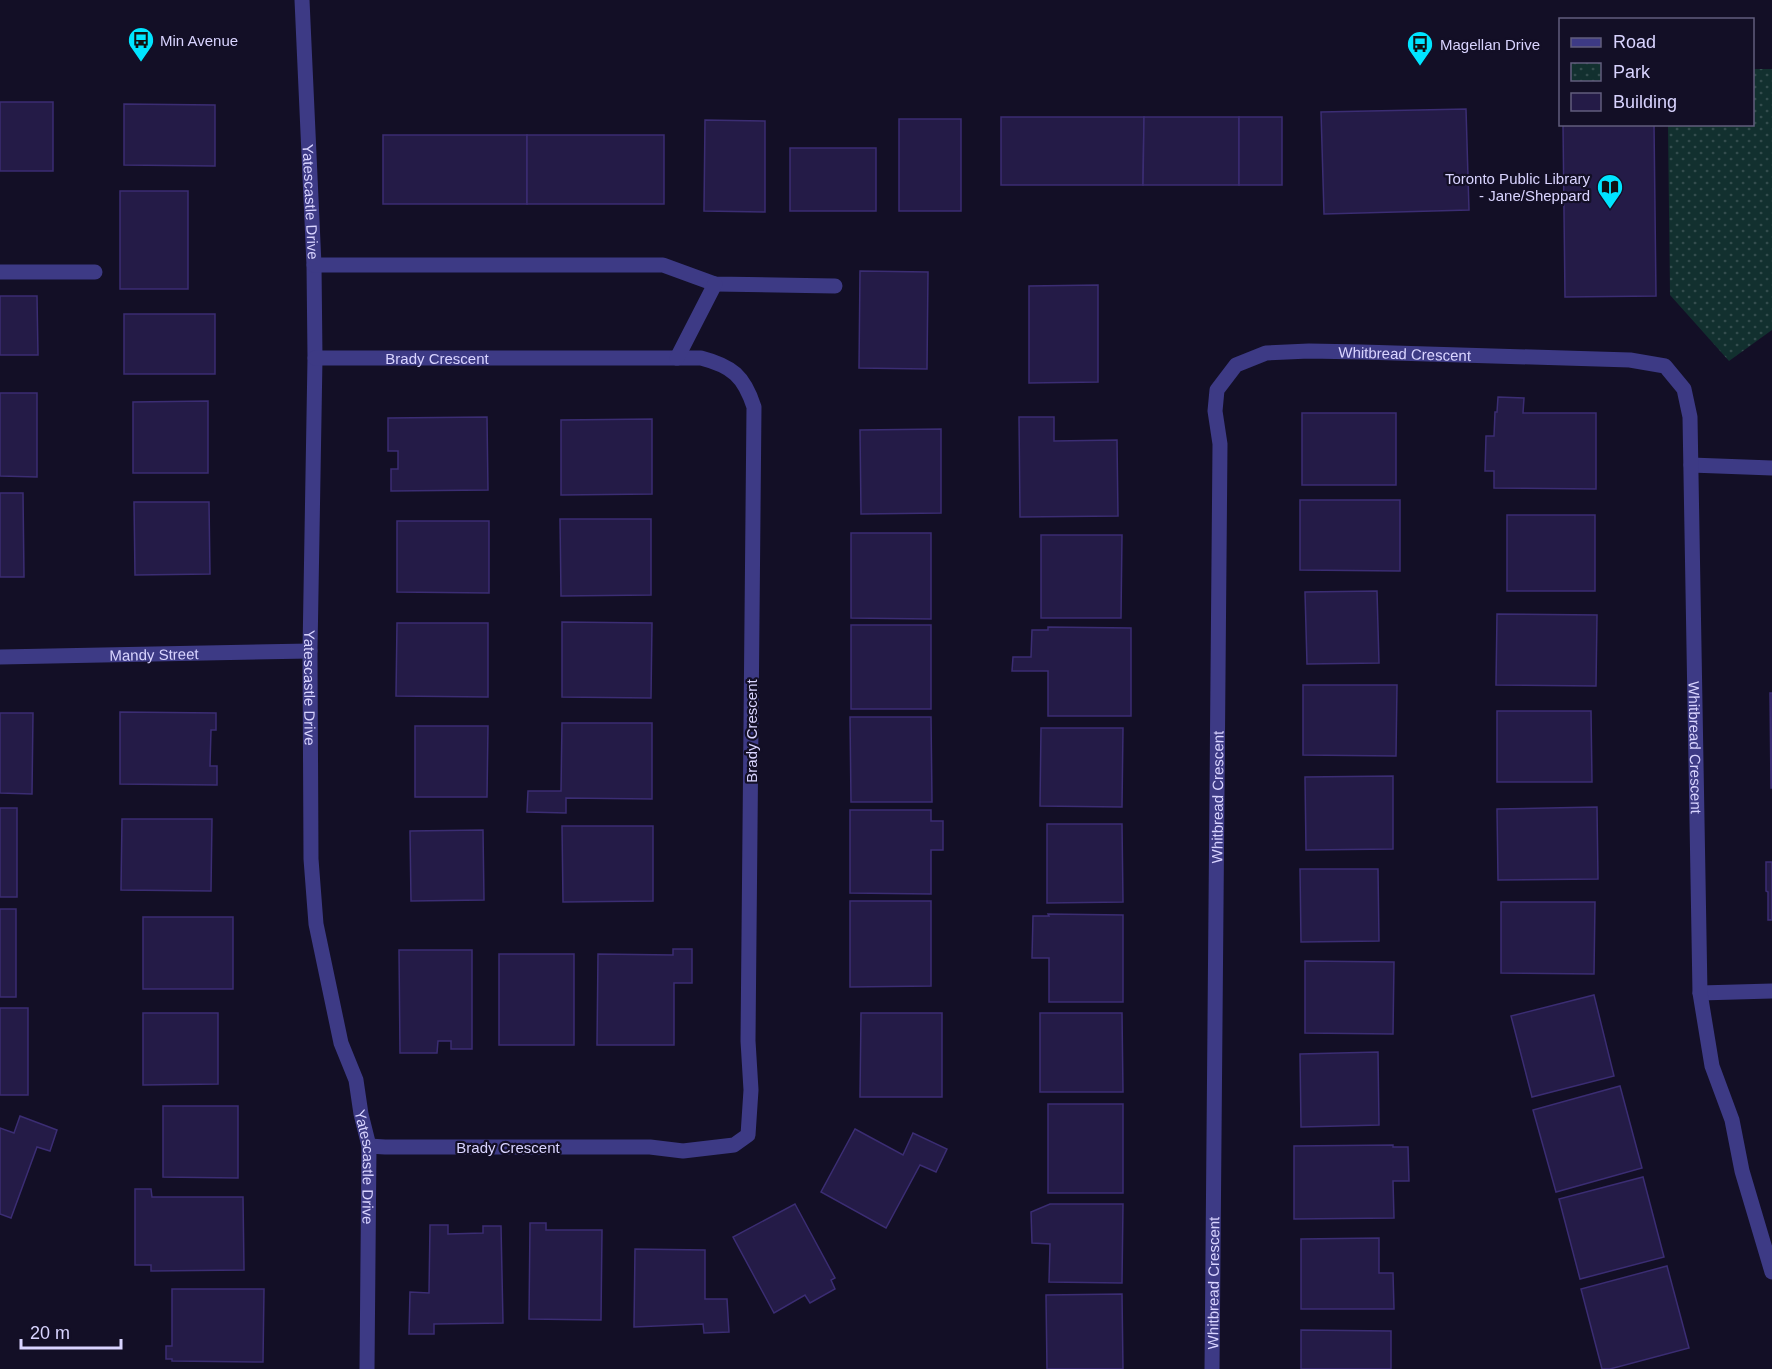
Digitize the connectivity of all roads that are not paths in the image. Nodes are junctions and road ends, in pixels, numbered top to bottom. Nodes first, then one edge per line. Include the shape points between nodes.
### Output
1 (302, 0) edge
2 (314, 265) junction
3 (0, 272) edge
4 (95, 272) dead end
5 (715, 284) junction
6 (836, 286) dead end
7 (315, 358) junction
8 (677, 358) junction
9 (1691, 465) junction
10 (1772, 468) edge
11 (310, 651) junction
12 (0, 657) edge
13 (1772, 991) edge
14 (1700, 993) junction
15 (369, 1146) junction
16 (1772, 1272) edge
17 (368, 1369) edge
18 (1212, 1369) edge

1 - 2 street, Yatescastle Drive
2 - 5 street via 663,264
2 - 7 street, Yatescastle Drive
3 - 4 street
5 - 6 street
5 - 8 street
7 - 8 street, Brady Crescent
7 - 11 street, Yatescastle Drive
8 - 15 street, Brady Crescent via 721,363 739,377 754,407 748,1135 734,1145 683,1151 650,1147
9 - 10 street
9 - 14 street, Whitbread Crescent
9 - 18 street, Whitbread Crescent via 1690,417 1684,388 1665,366 1630,360 1266,353 1236,364 1217,390 1215,411 1220,444
11 - 12 street, Mandy Street
11 - 15 street, Yatescastle Drive via 311,859 316,924 341,1043 356,1080
13 - 14 street
14 - 16 street, Whitbread Crescent via 1713,1066 1732,1120 1742,1171
15 - 17 street, Yatescastle Drive

